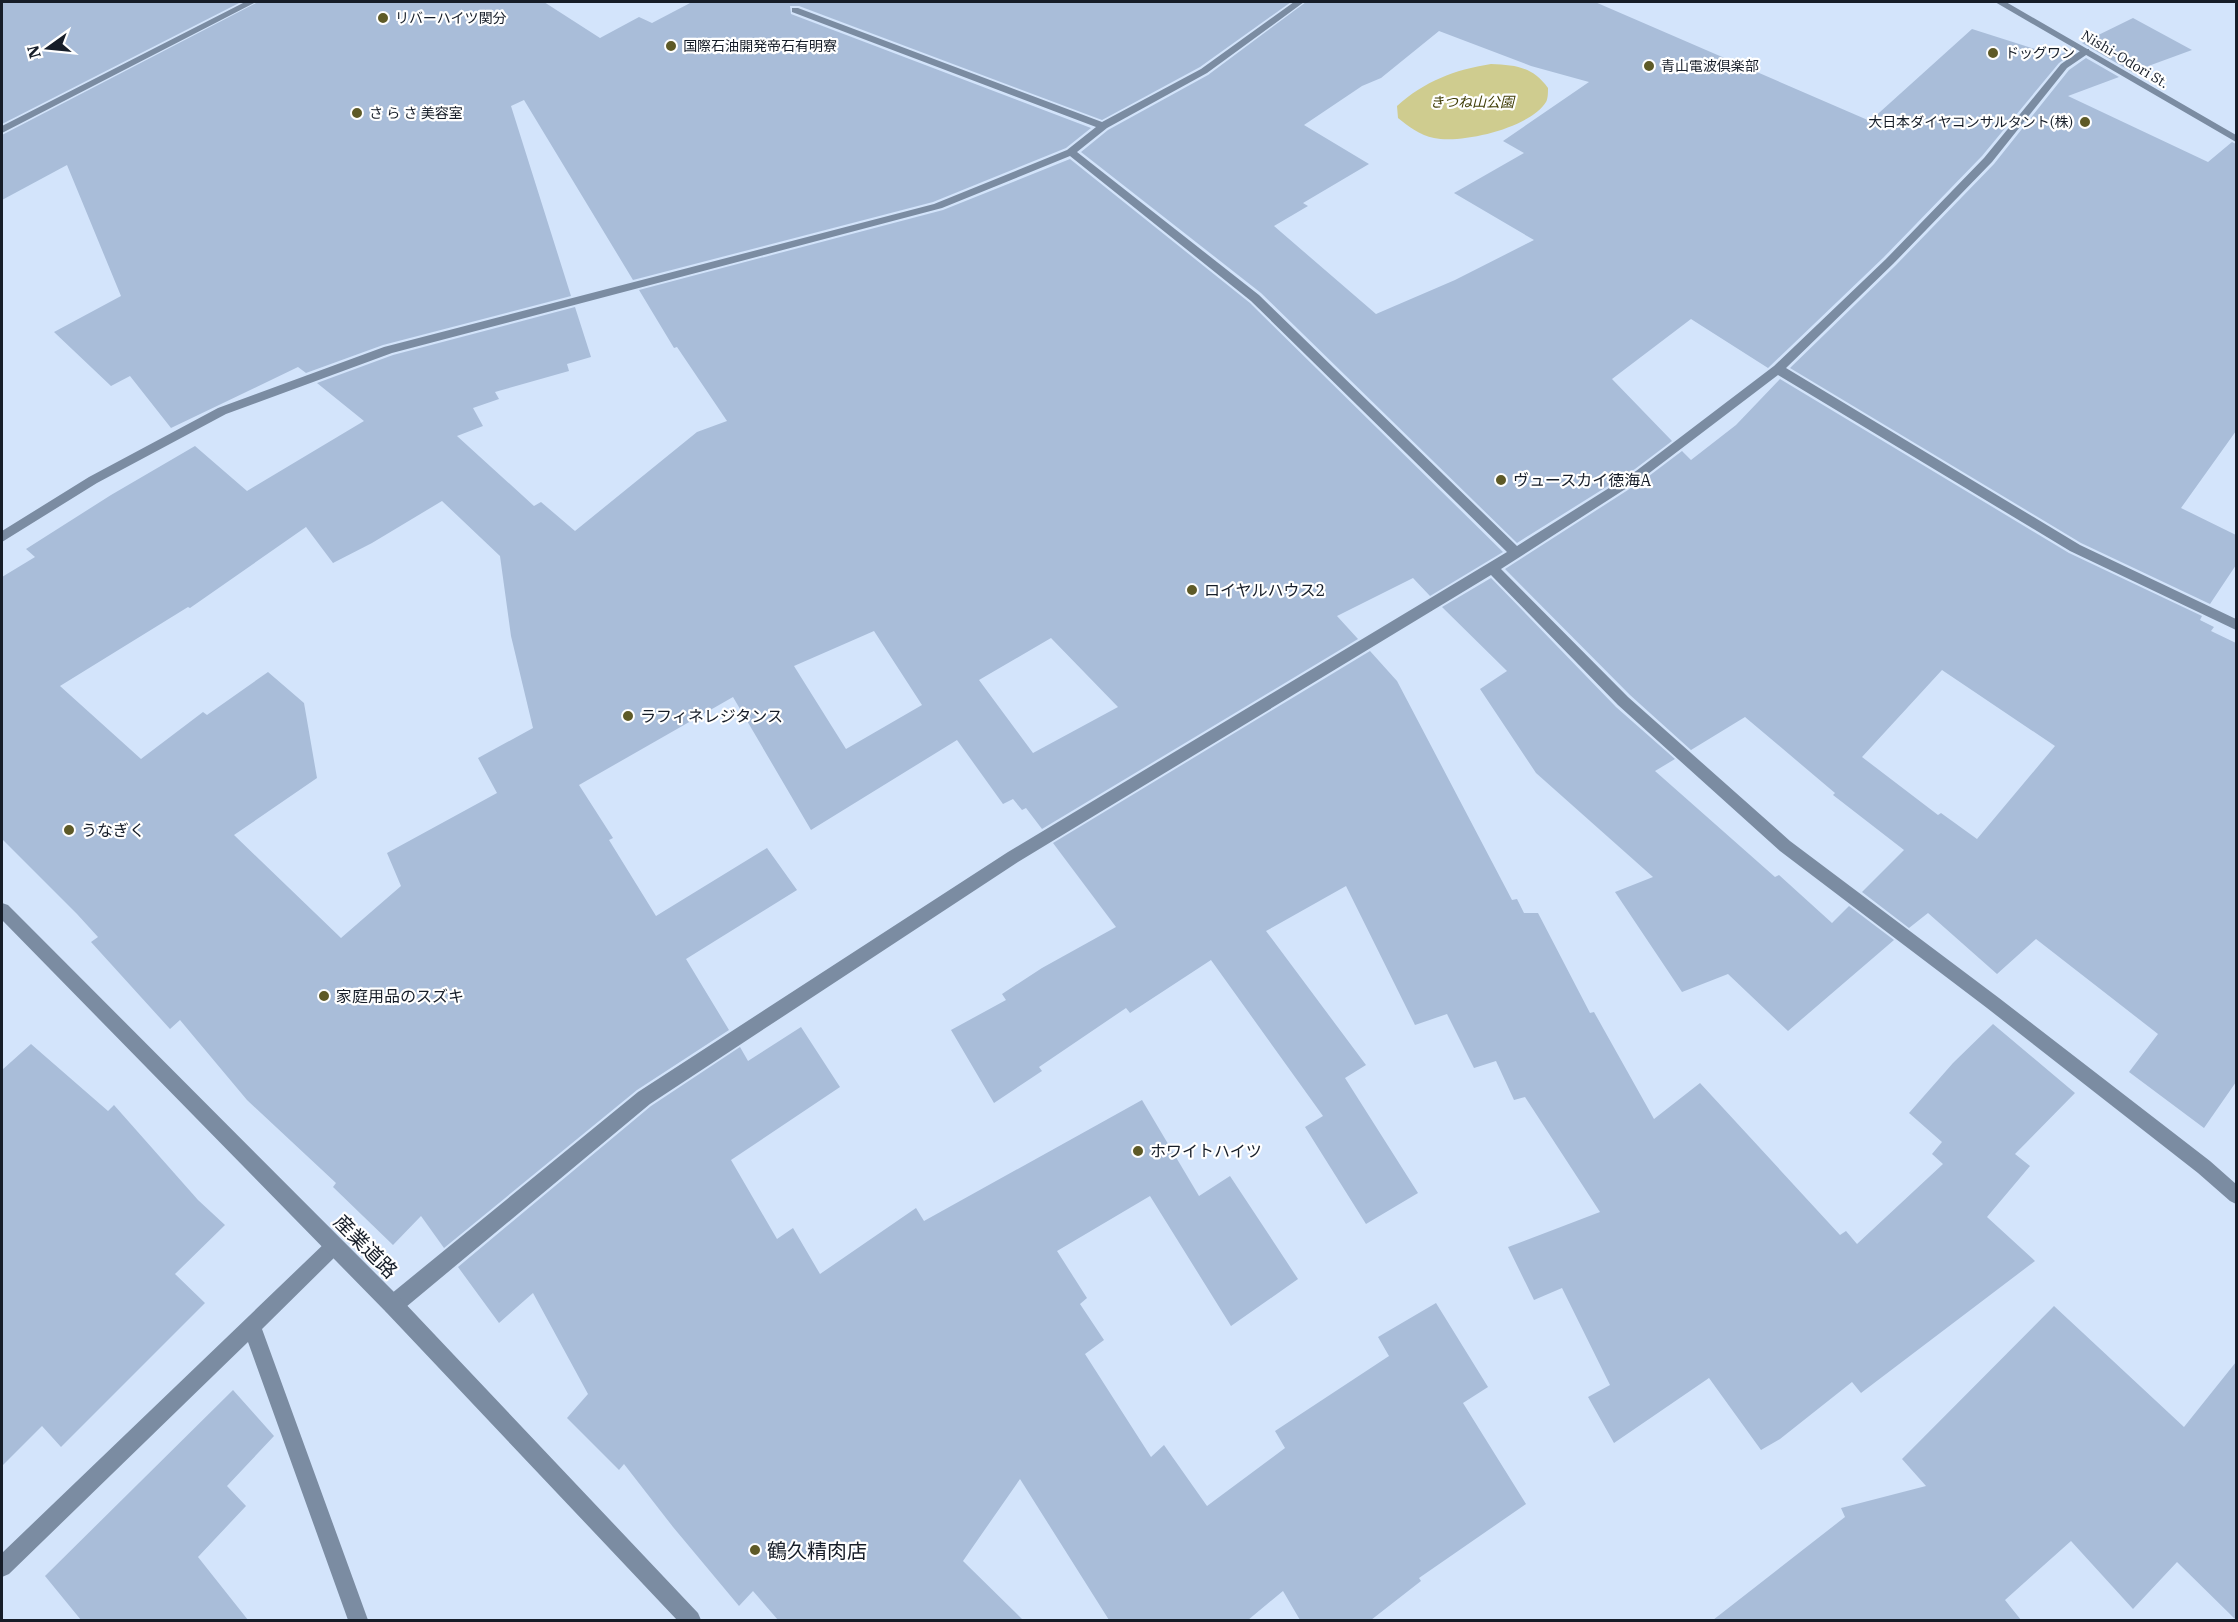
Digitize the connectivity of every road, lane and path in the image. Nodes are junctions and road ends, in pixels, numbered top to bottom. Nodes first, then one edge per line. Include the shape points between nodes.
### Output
1 (251, 2) edge
2 (1299, 2) edge
3 (2000, 2) edge
4 (795, 10) dead end
5 (2086, 51) junction
6 (1103, 126) junction
7 (2, 130) edge
8 (2236, 139) edge
9 (1071, 152) junction
10 (1778, 369) junction
11 (2, 537) edge
12 (1515, 552) junction
13 (1492, 568) junction
14 (2236, 625) edge
15 (2, 910) edge
16 (2236, 1196) edge
17 (334, 1246) junction
18 (393, 1305) junction
19 (252, 1327) junction
20 (2, 1568) edge
21 (358, 1620) edge
22 (691, 1620) edge

1 - 7 street
2 - 6 street via 1204,71
3 - 5 street, Nishi-Odori St.
4 - 6 street
5 - 8 street, Nishi-Odori St.
5 - 10 street via 2064,66 1988,160
6 - 9 street
9 - 11 street via 938,206 388,350 222,411 93,480
9 - 12 street via 1255,298
10 - 12 street via 1640,474
10 - 14 street via 2075,548
12 - 13 street
13 - 16 street via 1623,701 1785,846 2011,1017
13 - 18 street via 1013,857 644,1098
15 - 17 street, 産業道路
17 - 18 street, 産業道路
17 - 19 street
18 - 22 street, 産業道路
19 - 20 street
19 - 21 street

